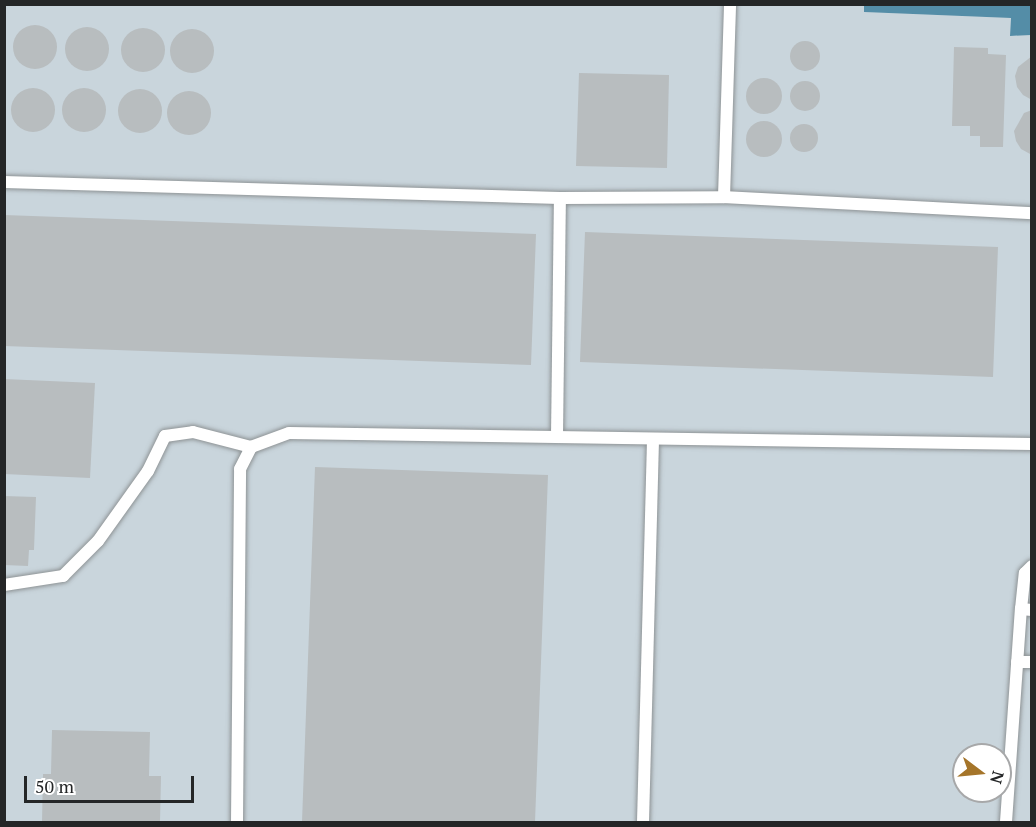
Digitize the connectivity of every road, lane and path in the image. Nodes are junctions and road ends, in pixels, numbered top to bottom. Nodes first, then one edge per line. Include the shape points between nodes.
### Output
1 (730, 4) edge
2 (4, 182) edge
3 (724, 197) junction
4 (560, 198) junction
5 (1032, 213) edge
6 (557, 437) junction
7 (653, 440) junction
8 (1032, 444) edge
9 (251, 447) junction
10 (1032, 566) edge
11 (4, 585) edge
12 (1026, 609) edge
13 (1017, 662) junction
14 (1032, 662) edge
15 (237, 822) edge
16 (643, 822) edge
17 (1006, 822) edge

1 - 3 lane
2 - 4 lane
3 - 4 lane
3 - 5 lane
4 - 6 lane
6 - 7 lane
6 - 9 lane via 289,433
7 - 8 lane
7 - 16 lane
9 - 11 lane via 193,432 165,436 148,471 98,541 63,576
9 - 15 lane via 240,469
10 - 12 lane via 1025,573
12 - 13 lane
13 - 14 lane
13 - 17 lane

